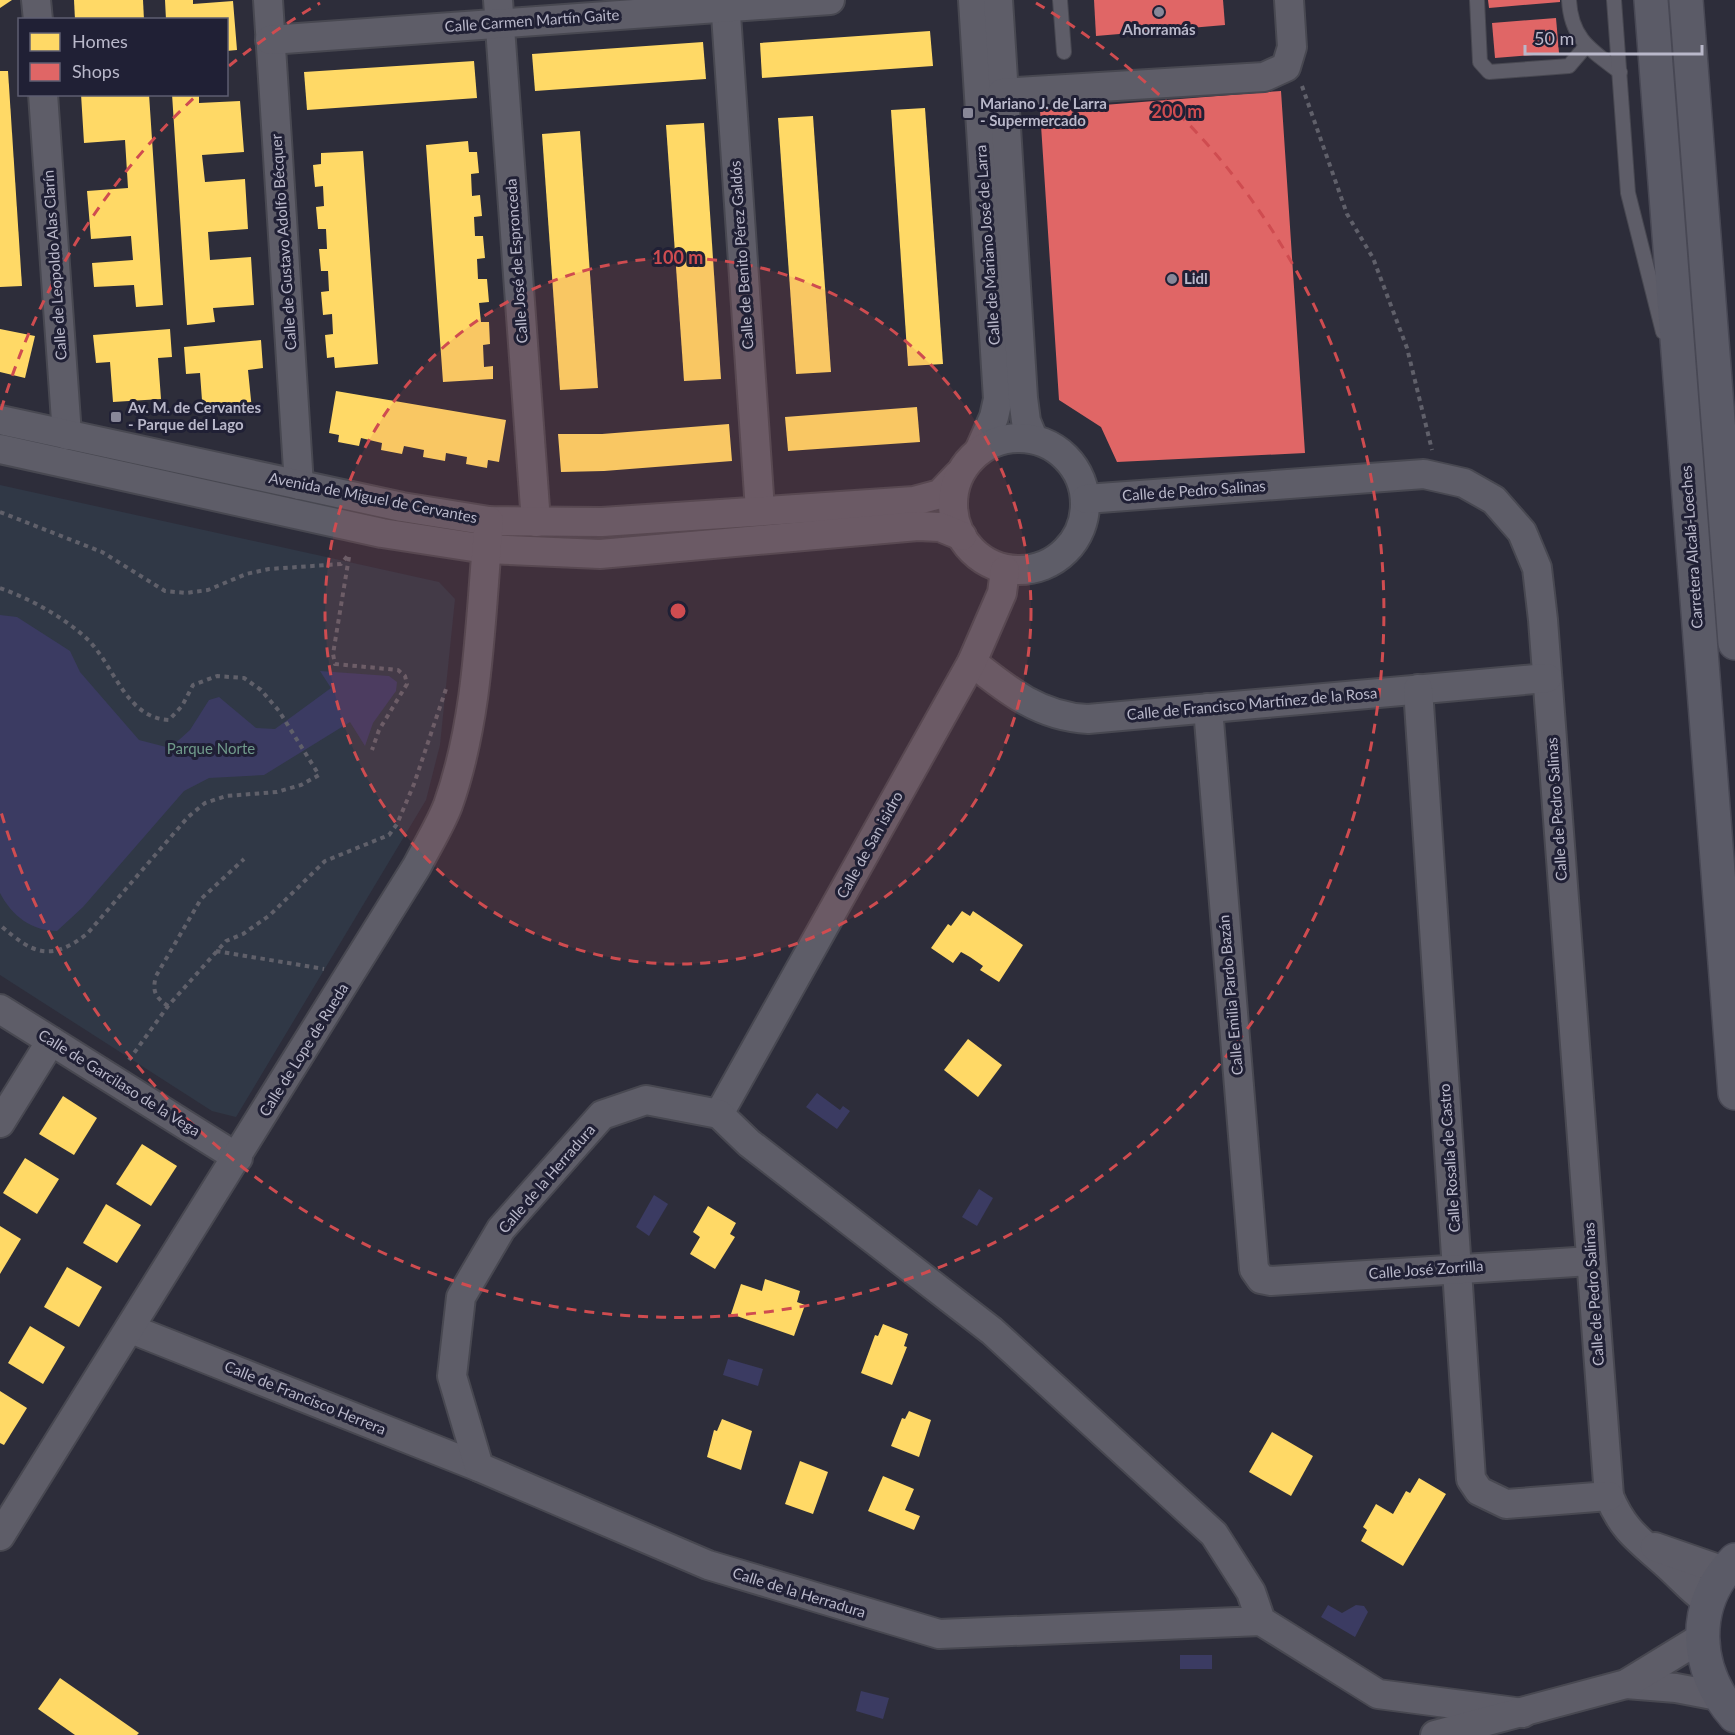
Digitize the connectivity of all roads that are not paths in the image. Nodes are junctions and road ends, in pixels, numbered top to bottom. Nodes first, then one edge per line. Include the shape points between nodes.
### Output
1 (36, 0) edge
2 (268, 0) edge
3 (830, 0) edge
4 (973, 0) edge
5 (998, 0) edge
6 (1060, 0) edge
7 (1289, 0) edge
8 (1477, 0) edge
9 (1569, 0) edge
10 (1614, 0) edge
11 (1651, 0) edge
12 (1686, 0) edge
13 (725, 4) edge
14 (498, 12) edge
15 (38, 18) edge
16 (270, 40) junction
17 (1586, 46) junction
18 (1064, 51) dead end
19 (1620, 72) junction
20 (1002, 93) junction
21 (43, 96) edge
22 (1680, 395) junction
23 (0, 420) edge
24 (68, 435) junction
25 (1033, 438) junction
26 (0, 448) edge
27 (979, 451) junction
28 (958, 475) junction
29 (299, 485) junction
30 (1086, 499) junction
31 (760, 510) junction
32 (489, 521) junction
33 (536, 522) junction
34 (962, 536) junction
35 (486, 549) junction
36 (1005, 570) junction
37 (1735, 643) edge
38 (972, 662) junction
39 (1547, 678) junction
40 (1418, 690) junction
41 (1208, 708) junction
42 (0, 1009) edge
43 (51, 1041) junction
44 (1735, 1093) edge
45 (719, 1114) junction
46 (0, 1123) edge
47 (238, 1158) junction
48 (1591, 1261) junction
49 (1458, 1268) junction
50 (1261, 1279) joint
51 (131, 1329) junction
52 (479, 1467) junction
53 (1609, 1497) junction
54 (0, 1536) edge
55 (1634, 1538) junction
56 (1730, 1565) edge
57 (1707, 1601) junction
58 (1261, 1621) junction
59 (1701, 1638) junction
60 (1626, 1684) junction
61 (1727, 1706) edge
62 (1523, 1713) junction
63 (1435, 1735) edge

1 - 15 street
2 - 16 street, Calle de Gustavo Adolfo Bécquer
3 - 13 street, Calle Carmen Martín Gaite
4 - 27 street, Calle de Mariano José de Larra via 998,399
5 - 20 street, Calle de Mariano José de Larra
6 - 18 lane
7 - 20 street via 1292,47 1286,67 1264,77
8 - 17 lane via 1480,62 1489,72 1569,66
9 - 17 lane via 1570,21
10 - 19 lane
11 - 22 main road, Carretera Alcalá-Loeches
12 - 37 main road
13 - 14 street, Calle Carmen Martín Gaite
13 - 31 street, Calle de Benito Pérez Galdós
14 - 16 street, Calle Carmen Martín Gaite
14 - 33 street, Calle José de Espronceda
16 - 29 street, Calle de Gustavo Adolfo Bécquer
17 - 19 lane
19 - 22 lane via 1628,193
20 - 25 street, Calle de Mariano José de Larra via 1023,398
21 - 24 street, Calle de Leopoldo Alas Clarín
22 - 44 main road, Carretera Alcalá-Loeches
23 - 24 street, Avenida de Miguel de Cervantes
24 - 29 street, Avenida de Miguel de Cervantes
25 - 27 street via 1013,436 994,441
25 - 30 street via 1060,450 1080,475
26 - 35 street, Avenida de Miguel de Cervantes via 382,533
27 - 28 street
28 - 31 street, Avenida de Miguel de Cervantes via 940,494 914,501
28 - 34 street via 952,492 955,526
29 - 32 street, Avenida de Miguel de Cervantes
30 - 36 street via 1080,532 1065,553 1037,569
30 - 39 street, Calle de Pedro Salinas via 1424,474 1464,483 1494,500 1522,532 1537,568
31 - 33 street, Avenida de Miguel de Cervantes via 602,522
32 - 33 street, Avenida de Miguel de Cervantes
32 - 35 street, Calle de Lope de Rueda
34 - 35 street, Avenida de Miguel de Cervantes via 940,527 918,526 600,554
34 - 36 street via 976,556
35 - 47 street, Calle de Lope de Rueda via 478,652 464,748 447,806 417,866
36 - 38 street, Calle de San isidro via 1002,593
38 - 41 street, Calle de Francisco Martínez de la Rosa via 1012,695 1071,718
38 - 45 street, Calle de San isidro
39 - 40 street, Calle de Francisco Martínez de la Rosa
39 - 48 street, Calle de Pedro Salinas
40 - 41 street, Calle de Francisco Martínez de la Rosa
40 - 49 street, Calle Rosalía de Castro
41 - 50 street, Calle Emilia Pardo Bazán via 1254,1269
42 - 43 street, Calle de Garcilaso de la Vega
43 - 46 street
43 - 47 street, Calle de Garcilaso de la Vega
45 - 52 street, Calle de la Herradura via 646,1100 602,1115 501,1229 460,1297 452,1376
45 - 58 street via 749,1143 992,1332 1214,1534 1251,1592
47 - 51 street, Calle de Lope de Rueda
48 - 49 street, Calle José Zorrilla
48 - 53 street, Calle de Pedro Salinas
49 - 50 street, Calle José Zorrilla
49 - 53 street, Calle Rosalía de Castro via 1471,1479 1479,1491 1506,1504
51 - 52 street, Calle de Francisco Herrera
51 - 54 street, Calle de Lope de Rueda
52 - 58 street, Calle de la Herradura via 708,1565 939,1634
53 - 55 street, Calle de Pedro Salinas via 1616,1515
55 - 56 street via 1683,1558
55 - 57 street, Calle de Pedro Salinas
56 - 57 main road
57 - 59 main road
58 - 62 street via 1377,1694
59 - 60 street
59 - 61 main road via 1705,1664
60 - 61 street via 1676,1688
60 - 62 street
62 - 63 street

